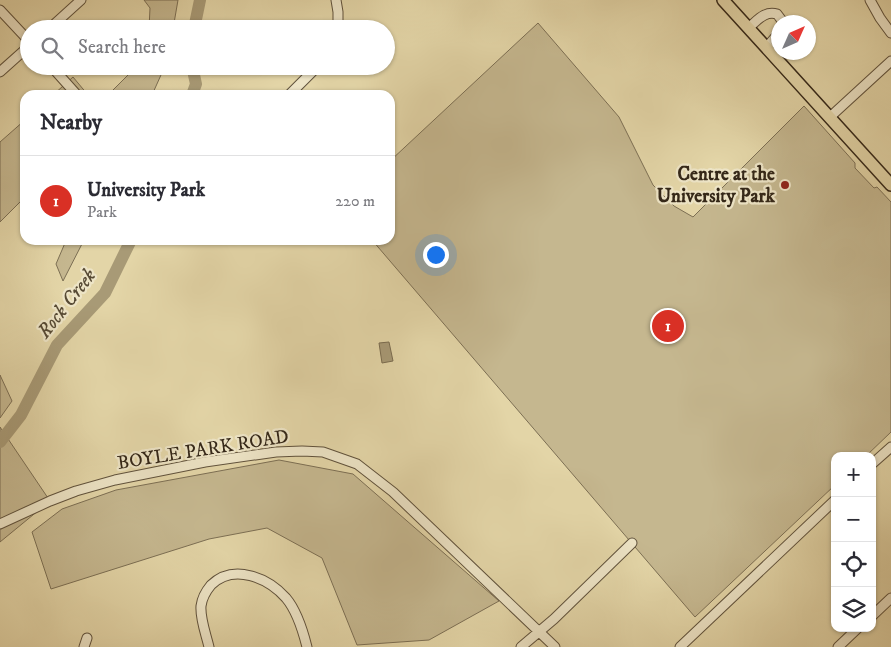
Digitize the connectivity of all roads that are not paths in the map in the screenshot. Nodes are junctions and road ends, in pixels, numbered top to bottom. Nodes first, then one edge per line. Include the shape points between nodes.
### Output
1 (81, 0) edge
2 (336, 0) edge
3 (723, 0) edge
4 (870, 0) edge
5 (0, 10) edge
6 (778, 15) edge
7 (59, 20) edge
8 (338, 20) edge
9 (748, 28) junction
10 (20, 31) edge
11 (891, 33) edge
12 (771, 42) edge
13 (766, 48) junction
14 (20, 54) edge
15 (891, 61) edge
16 (0, 72) edge
17 (59, 75) edge
18 (309, 75) edge
19 (73, 90) edge
20 (293, 90) edge
21 (830, 118) junction
22 (891, 185) edge
23 (891, 447) edge
24 (876, 460) edge
25 (831, 504) edge
26 (0, 524) edge
27 (632, 543) dead end
28 (891, 598) edge
29 (876, 612) edge
30 (539, 632) junction
31 (854, 632) edge
32 (87, 638) dead end
33 (84, 647) edge
34 (209, 647) edge
35 (308, 647) edge
36 (521, 647) edge
37 (555, 647) edge
38 (680, 647) edge
39 (838, 647) edge

1 - 7 street
2 - 8 street
3 - 9 main road
4 - 11 street
5 - 10 street
6 - 9 street via 766,14
9 - 13 main road
12 - 13 street
13 - 21 main road
14 - 16 street
15 - 21 street
17 - 19 street
18 - 20 street
21 - 22 main road
23 - 24 street
25 - 38 street
26 - 30 street, BOYLE PARK ROAD via 76,491 115,480 276,452 323,452 357,464 393,492
27 - 30 street
28 - 29 street
30 - 36 street
30 - 37 street, BOYLE PARK ROAD
31 - 39 street
32 - 33 street
34 - 35 street via 202,614 205,594 212,585 233,574 257,577 286,599

